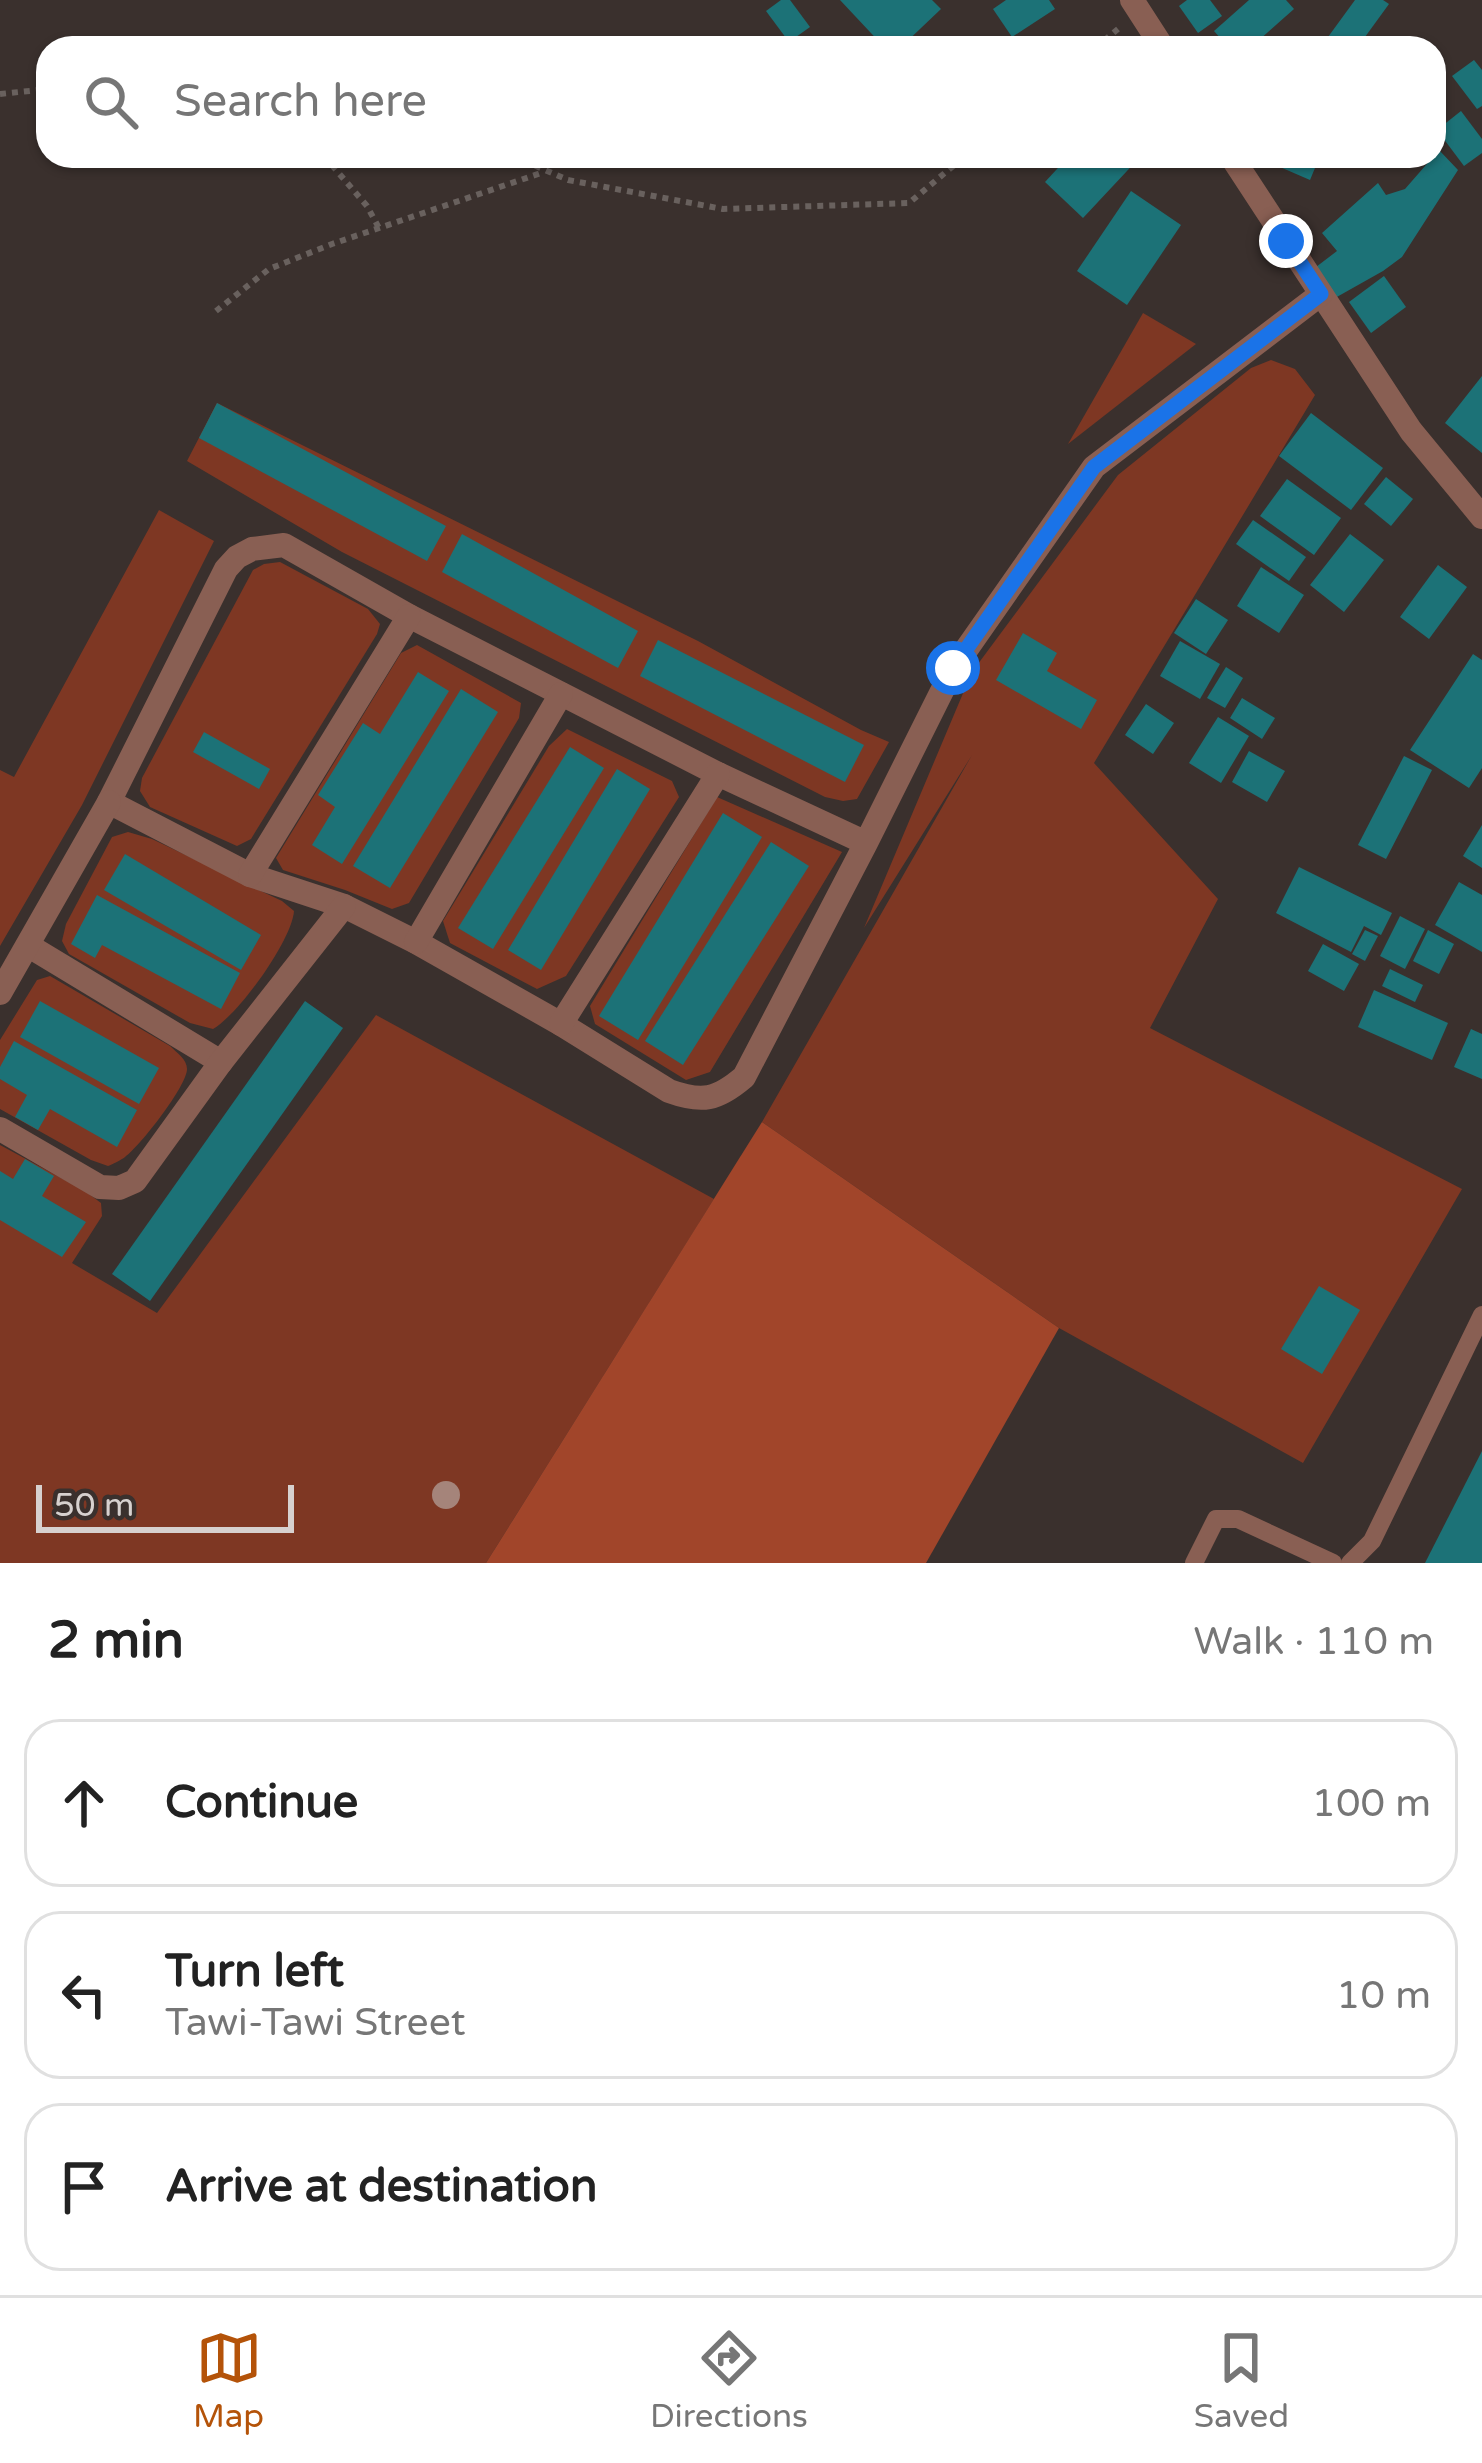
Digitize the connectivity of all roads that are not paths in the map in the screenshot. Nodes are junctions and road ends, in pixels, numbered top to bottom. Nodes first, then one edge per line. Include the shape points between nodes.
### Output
1 (1132, 0) edge
2 (1154, 36) edge
3 (1240, 168) edge
4 (1321, 294) junction
5 (1482, 517) edge
6 (409, 616) junction
7 (561, 694) junction
8 (718, 774) junction
9 (109, 802) junction
10 (866, 843) junction
11 (250, 875) junction
12 (344, 906) junction
13 (416, 942) junction
14 (29, 946) junction
15 (0, 993) edge
16 (561, 1024) junction
17 (221, 1062) junction
18 (0, 1129) edge
19 (1482, 1315) edge
20 (1194, 1563) edge
21 (1333, 1563) edge
22 (1351, 1563) edge

1 - 2 street
3 - 4 street
4 - 5 street via 1411,431
4 - 10 street via 1094,467 953,668
6 - 7 street
6 - 9 street via 284,545 237,557
6 - 11 street
7 - 8 street
7 - 13 street
8 - 10 street
8 - 16 street
9 - 11 street
9 - 14 street
10 - 16 street via 744,1077 727,1091 707,1099 668,1091
11 - 12 street
12 - 13 street
12 - 17 street
13 - 16 street
14 - 15 street
14 - 17 street
17 - 18 street via 128,1186 100,1187
19 - 22 lane via 1372,1541
20 - 21 lane via 1216,1519 1238,1520

